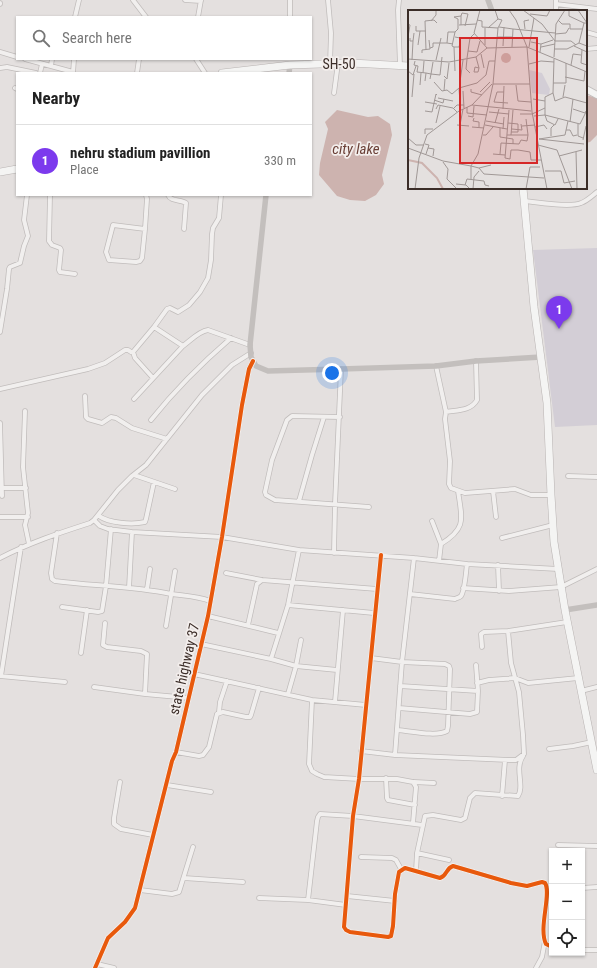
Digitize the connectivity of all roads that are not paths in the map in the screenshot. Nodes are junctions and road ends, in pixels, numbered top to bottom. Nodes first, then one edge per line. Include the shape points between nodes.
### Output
1 (79, 0) edge
2 (133, 0) edge
3 (185, 0) edge
4 (201, 0) edge
5 (290, 0) edge
6 (328, 0) edge
7 (399, 0) edge
8 (488, 0) edge
9 (556, 2) edge
10 (597, 9) edge
11 (492, 10) edge
12 (75, 16) edge
13 (145, 16) edge
14 (198, 16) edge
15 (290, 16) edge
16 (587, 32) edge
17 (597, 35) edge
18 (597, 48) edge
19 (587, 49) edge
20 (0, 52) edge
21 (16, 57) edge
22 (28, 60) edge
23 (52, 60) edge
24 (74, 60) edge
25 (139, 60) edge
26 (199, 62) edge
27 (290, 62) edge
28 (338, 63) junction
29 (42, 64) junction
30 (330, 64) junction
31 (51, 66) junction
32 (400, 66) junction
33 (408, 66) edge
34 (0, 68) edge
35 (31, 72) edge
36 (40, 72) edge
37 (70, 72) edge
38 (73, 72) edge
39 (137, 72) edge
40 (204, 72) edge
41 (228, 72) edge
42 (289, 72) edge
43 (587, 90) edge
44 (334, 93) dead end
45 (597, 95) edge
46 (16, 169) edge
47 (0, 172) edge
48 (523, 189) edge
49 (597, 192) edge
50 (26, 196) edge
51 (50, 196) edge
52 (146, 196) edge
53 (169, 196) edge
54 (221, 196) edge
55 (266, 196) edge
56 (524, 201) junction
57 (145, 229) junction
58 (184, 229) dead end
59 (75, 274) dead end
60 (154, 327) junction
61 (0, 332) edge
62 (231, 338) junction
63 (250, 345) junction
64 (183, 346) junction
65 (133, 352) junction
66 (251, 353) junction
67 (541, 357) junction
68 (252, 361) junction
69 (476, 361) junction
70 (436, 366) junction
71 (342, 369) junction
72 (153, 378) junction
73 (0, 389) edge
74 (85, 396) dead end
75 (134, 399) dead end
76 (25, 411) dead end
77 (446, 412) junction
78 (324, 417) junction
79 (340, 417) junction
80 (151, 420) dead end
81 (0, 423) edge
82 (167, 439) junction
83 (0, 458) edge
84 (134, 475) junction
85 (568, 476) dead end
86 (597, 477) edge
87 (154, 482) junction
88 (1, 488) edge
89 (26, 488) junction
90 (175, 489) dead end
91 (458, 491) junction
92 (493, 492) junction
93 (550, 495) junction
94 (2, 496) dead end
95 (299, 501) junction
96 (335, 504) junction
97 (369, 507) dead end
98 (99, 516) junction
99 (0, 517) edge
100 (28, 517) junction
101 (496, 517) dead end
102 (94, 520) junction
103 (432, 521) dead end
104 (553, 525) junction
105 (111, 529) junction
106 (132, 532) junction
107 (57, 534) junction
108 (222, 537) junction
109 (502, 538) dead end
110 (30, 544) junction
111 (441, 544) junction
112 (21, 547) junction
113 (299, 550) junction
114 (334, 553) junction
115 (381, 555) junction
116 (0, 558) edge
117 (414, 558) junction
118 (439, 561) junction
119 (467, 564) junction
120 (498, 565) junction
121 (150, 568) dead end
122 (558, 569) junction
123 (597, 569) edge
124 (175, 571) dead end
125 (226, 573) dead end
126 (262, 580) junction
127 (293, 582) junction
128 (106, 586) junction
129 (561, 587) junction
130 (129, 588) junction
131 (463, 588) junction
132 (147, 589) junction
133 (377, 589) junction
134 (499, 591) junction
135 (172, 594) junction
136 (410, 594) junction
137 (210, 601) junction
138 (288, 605) junction
139 (597, 605) edge
140 (62, 607) dead end
141 (87, 610) junction
142 (343, 610) junction
143 (565, 610) junction
144 (374, 613) junction
145 (208, 616) junction
146 (567, 622) junction
147 (104, 623) dead end
148 (166, 626) dead end
149 (248, 626) junction
150 (508, 631) junction
151 (278, 633) junction
152 (301, 640) dead end
153 (201, 644) junction
154 (482, 647) dead end
155 (81, 653) dead end
156 (372, 658) junction
157 (271, 659) junction
158 (402, 662) junction
159 (476, 665) dead end
160 (296, 666) junction
161 (337, 670) junction
162 (194, 674) junction
163 (0, 676) edge
164 (515, 678) junction
165 (578, 678) junction
166 (227, 681) junction
167 (65, 682) dead end
168 (477, 683) junction
169 (400, 686) junction
170 (94, 687) dead end
171 (597, 687) edge
172 (259, 688) junction
173 (450, 690) junction
174 (478, 691) junction
175 (581, 691) junction
176 (145, 694) junction
177 (288, 694) junction
178 (189, 698) junction
179 (312, 700) junction
180 (335, 702) junction
181 (366, 705) junction
182 (399, 708) junction
183 (219, 712) junction
184 (448, 712) junction
185 (398, 730) junction
186 (592, 742) junction
187 (549, 749) dead end
188 (361, 751) junction
189 (176, 752) junction
190 (524, 754) junction
191 (395, 755) junction
192 (505, 760) junction
193 (597, 770) edge
194 (386, 778) junction
195 (359, 779) junction
196 (120, 782) dead end
197 (413, 782) junction
198 (434, 783) dead end
199 (167, 785) junction
200 (211, 792) dead end
201 (502, 796) junction
202 (415, 805) junction
203 (353, 816) junction
204 (413, 823) junction
205 (422, 825) junction
206 (153, 835) junction
207 (558, 845) dead end
208 (597, 846) edge
209 (193, 847) dead end
210 (417, 853) junction
211 (361, 857) dead end
212 (449, 860) dead end
213 (401, 869) junction
214 (416, 871) junction
215 (184, 878) junction
216 (243, 882) dead end
217 (597, 887) edge
218 (585, 888) edge
219 (140, 890) junction
220 (347, 896) junction
221 (259, 898) dead end
222 (308, 900) junction
223 (395, 901) junction
224 (346, 905) junction
225 (545, 941) junction
226 (549, 946) edge
227 (585, 950) edge
228 (597, 950) edge
229 (96, 966) edge
230 (114, 968) edge
231 (536, 968) edge

1 - 12 street
2 - 13 street
3 - 4 street
4 - 14 street
5 - 15 street
6 - 30 street
7 - 32 street
8 - 11 street
9 - 10 street
16 - 17 street
18 - 19 street
20 - 21 street
22 - 29 street
23 - 31 street
24 - 38 street
25 - 39 street
26 - 40 street
27 - 30 highway, SH-50
27 - 41 highway, SH-50
27 - 42 street
28 - 30 highway, SH-50
28 - 32 highway, SH-50
28 - 44 street
29 - 31 street
29 - 36 street
31 - 37 street
32 - 33 highway, SH-50
34 - 35 street
43 - 45 main road
46 - 47 highway
48 - 56 highway
49 - 56 street via 579,204
50 - 61 street via 24,220 28,236 20,263 9,269
51 - 59 street via 49,242 61,250 60,272
52 - 57 street
53 - 58 street via 186,204
54 - 60 street via 219,218 212,234 208,278 204,286 190,306 178,312 167,309
55 - 63 street
56 - 67 highway
57 - 57 street via 140,261 109,260 106,252 113,225
60 - 64 street
60 - 65 street
62 - 63 street
62 - 64 street via 204,330
62 - 80 street via 192,373
63 - 66 street
64 - 72 street
65 - 72 street via 135,358
65 - 73 street via 125,350 105,363 88,369
66 - 68 street
66 - 82 street via 238,360 202,395
67 - 69 street
67 - 93 highway via 547,403
68 - 71 street via 256,366 268,370
68 - 108 street, state highway 37 via 242,404
69 - 70 street
69 - 77 street via 475,404 472,407
70 - 71 street
70 - 77 street
71 - 79 street
72 - 75 street
74 - 82 street via 88,419 102,423 111,417 116,418 132,428
76 - 89 street via 23,467
77 - 91 street via 449,484
78 - 79 street
78 - 95 street
78 - 95 street via 292,416 287,420 272,460 266,496 275,500
79 - 96 street
81 - 83 street
82 - 84 street via 146,465
83 - 88 street
84 - 87 street
84 - 98 street via 118,490
85 - 86 street
87 - 90 street
87 - 98 street via 145,522 114,522
88 - 89 street
88 - 94 street
89 - 100 street
91 - 92 street
91 - 111 street via 461,508 460,527
92 - 93 street via 515,489 531,495
92 - 101 street
93 - 104 highway
95 - 96 street
96 - 97 street
96 - 114 street
98 - 102 street
99 - 100 street
100 - 110 street via 25,522
102 - 105 street via 103,528
102 - 107 street
103 - 111 street
104 - 109 street
104 - 122 highway
105 - 106 street
105 - 128 street
106 - 108 street
106 - 130 street
107 - 110 street
107 - 128 street via 52,579
108 - 113 street
108 - 137 street, state highway 37
110 - 112 street
111 - 118 street
112 - 116 street
112 - 163 street
113 - 114 street
113 - 127 street
114 - 115 street
115 - 117 street
115 - 133 street
117 - 118 street
117 - 136 street
118 - 119 street
119 - 120 street
119 - 131 street
120 - 122 street
120 - 134 street
121 - 132 street
122 - 129 highway
123 - 129 street
124 - 135 street
125 - 126 street
126 - 127 street
126 - 149 street via 257,584
127 - 133 street
127 - 138 street
128 - 130 street
128 - 141 street via 102,611
129 - 134 street
129 - 143 highway
130 - 132 street
131 - 134 street
131 - 136 street via 461,596 455,598
132 - 135 street
133 - 144 street
135 - 137 street via 197,596
135 - 148 street
136 - 158 street
137 - 145 street, state highway 37
138 - 142 street
138 - 151 street
139 - 143 street
140 - 141 street
141 - 155 street
142 - 144 street
142 - 161 street
143 - 146 highway
144 - 156 street
145 - 149 street
145 - 153 street, state highway 37
146 - 150 street
146 - 165 highway
147 - 176 street via 103,645 147,654
149 - 151 street
150 - 154 street via 484,632 481,634
150 - 164 street
151 - 157 street
152 - 160 street
153 - 157 street
153 - 162 street, state highway 37
156 - 158 street
156 - 181 street
157 - 160 street
158 - 169 street
158 - 173 street via 448,665
159 - 168 street
160 - 161 street
160 - 177 street
161 - 180 street
162 - 166 street
162 - 178 street, state highway 37
163 - 167 street
164 - 165 street via 528,683
164 - 168 street
164 - 190 street via 519,692
165 - 175 highway
166 - 172 street
166 - 183 street
168 - 174 street
169 - 173 street
169 - 182 street
170 - 176 street
171 - 175 street
172 - 177 street
172 - 183 street via 250,717
173 - 174 street
173 - 184 street
174 - 184 street via 477,712
175 - 186 highway
176 - 178 street
177 - 179 street
178 - 189 street, state highway 37
179 - 180 street
179 - 195 street via 309,764 312,771 324,777
180 - 181 street
181 - 188 street
182 - 184 street
182 - 185 street
183 - 189 street via 209,747 203,755
184 - 185 street via 447,731 442,733
185 - 191 street
186 - 187 street
186 - 193 highway
188 - 191 street
188 - 195 street
189 - 199 street, state highway 37
190 - 192 street via 516,760
190 - 201 street via 519,768 520,793 518,796
191 - 192 street
192 - 201 street
194 - 195 street
194 - 197 street
194 - 202 street via 388,800
195 - 203 street
196 - 206 street via 114,824 121,829
197 - 198 street
197 - 202 street via 416,787
199 - 200 street
199 - 206 street, state highway 37
201 - 205 street via 475,793 470,798 463,820 428,815 423,818
202 - 204 street
203 - 204 street
203 - 220 street
203 - 222 street via 323,814 318,817
204 - 205 street
205 - 210 street
206 - 219 street, state highway 37
207 - 208 street
209 - 215 street
210 - 212 street
210 - 214 street
211 - 213 street via 394,859
213 - 214 street
213 - 223 street
214 - 225 street via 440,878 453,866 511,884 527,886 545,883
215 - 216 street
215 - 219 street via 176,894
217 - 218 street
219 - 229 street, state highway 37 via 131,915 108,938
220 - 223 street
220 - 224 street
221 - 222 street
222 - 224 street
223 - 224 street via 393,932 388,937 346,930
225 - 226 street
225 - 231 street via 542,957
227 - 228 street
229 - 230 street

